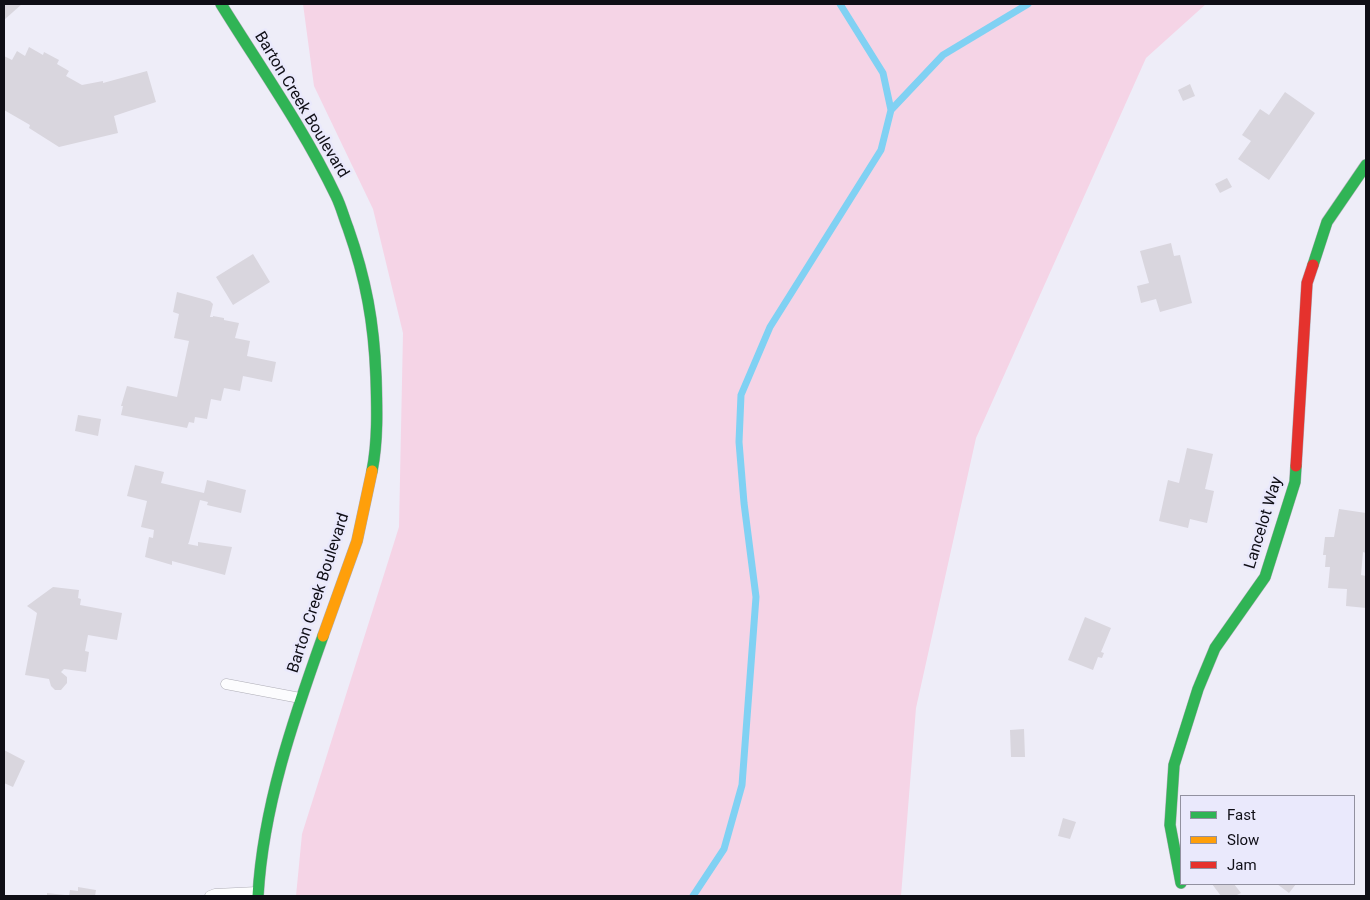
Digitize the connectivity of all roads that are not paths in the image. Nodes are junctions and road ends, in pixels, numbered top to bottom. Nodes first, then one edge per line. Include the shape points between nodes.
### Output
1 (221, 4) edge
2 (1366, 165) edge
3 (226, 684) dead end
4 (301, 698) junction
5 (1180, 878) edge
6 (258, 894) edge
7 (210, 896) edge

1 - 4 street, Barton Creek Boulevard via 314,153 337,198 358,256 370,304 375,344 377,401 372,471 356,541
2 - 5 street, Lancelot Way via 1327,222 1307,283 1295,482 1265,577 1215,648 1174,765 1170,825
3 - 4 lane
4 - 6 street, Barton Creek Boulevard via 271,805 260,863
6 - 7 lane

